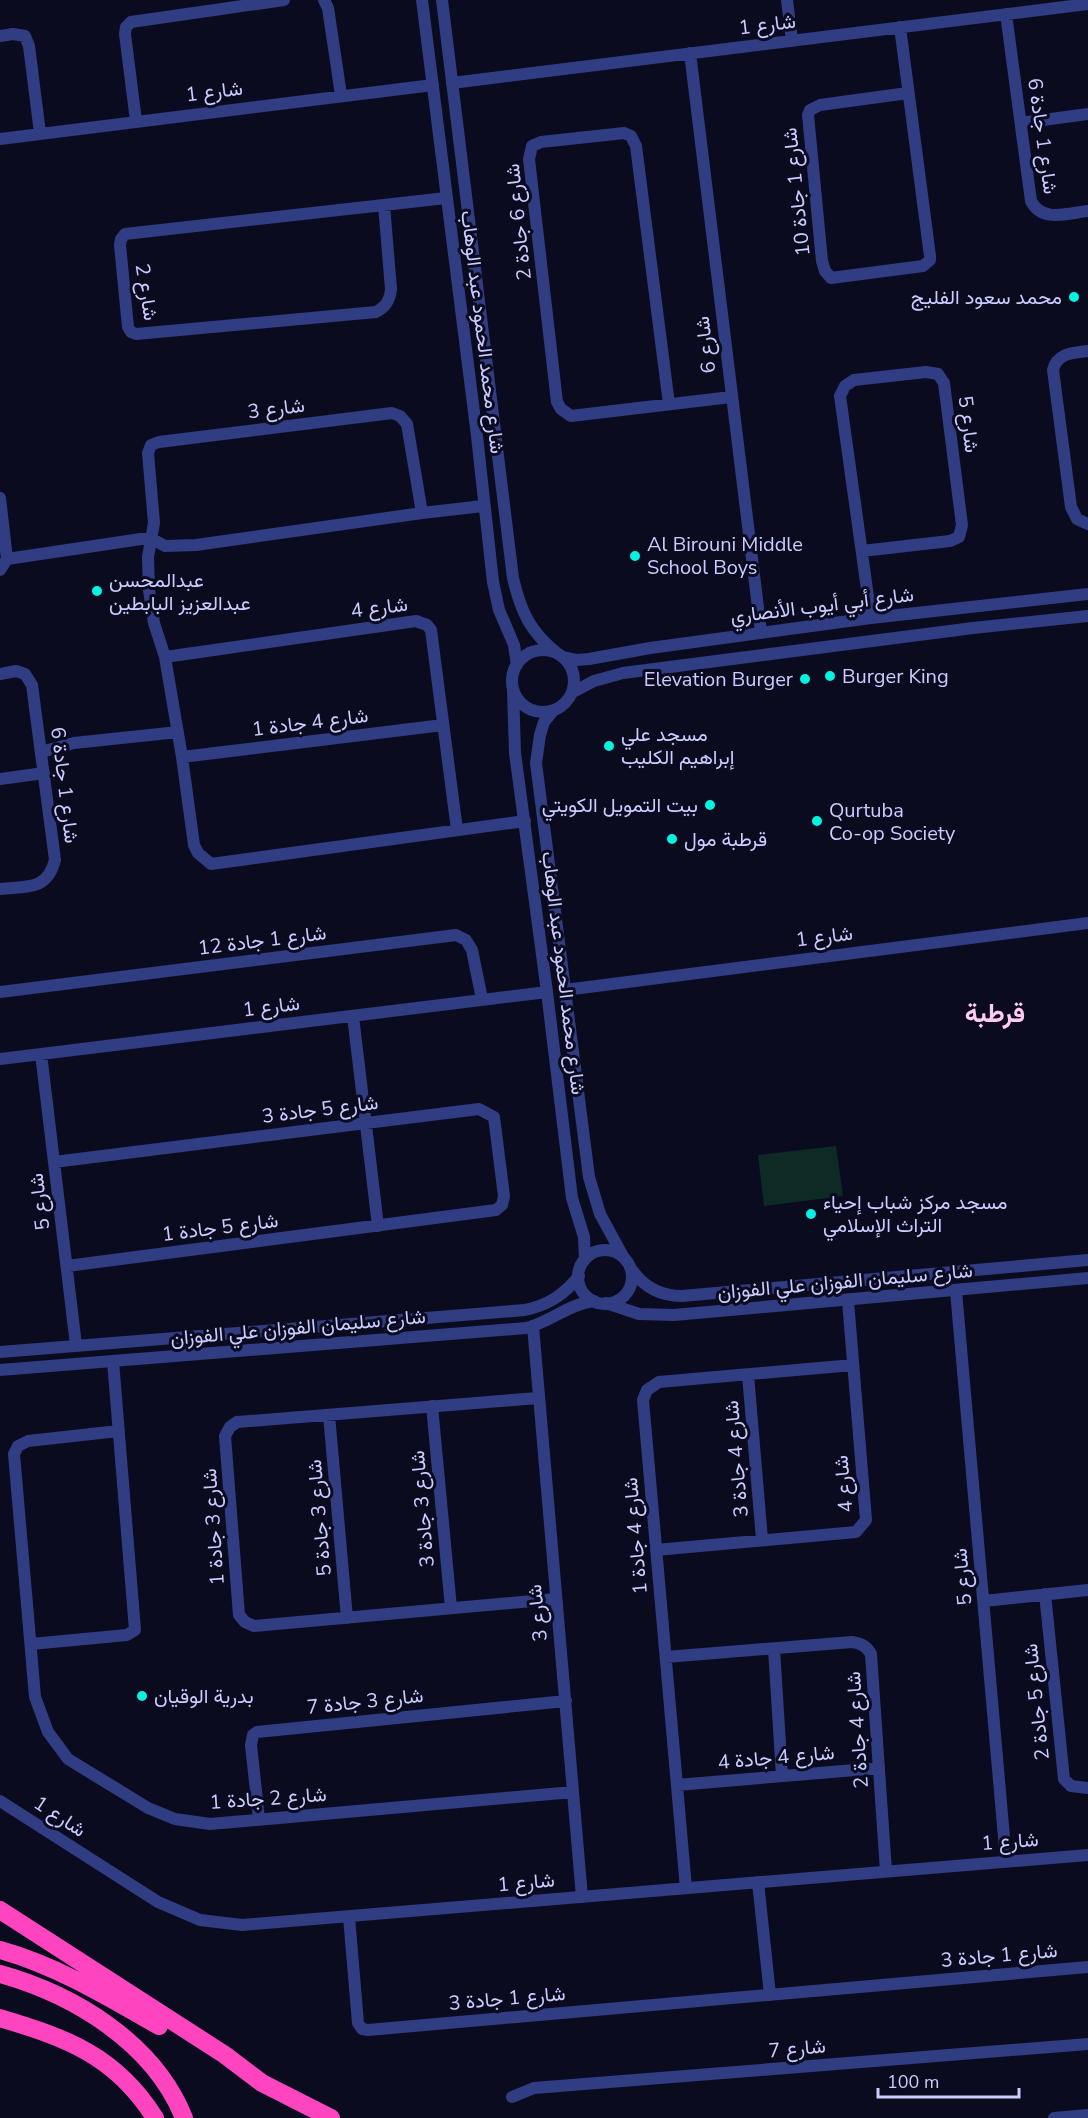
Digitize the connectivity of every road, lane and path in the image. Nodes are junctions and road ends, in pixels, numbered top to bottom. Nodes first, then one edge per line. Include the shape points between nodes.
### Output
1 (284, 0) edge
2 (324, 0) edge
3 (423, 0) edge
4 (442, 0) edge
5 (787, 0) edge
6 (1088, 4) edge
7 (1035, 5) edge
8 (1006, 14) junction
9 (900, 27) junction
10 (0, 36) edge
11 (792, 41) junction
12 (690, 53) junction
13 (452, 83) junction
14 (433, 85) junction
15 (908, 93) junction
16 (341, 95) junction
17 (1088, 114) edge
18 (136, 121) junction
19 (1021, 123) junction
20 (40, 133) junction
21 (0, 139) edge
22 (446, 198) junction
23 (384, 205) junction
24 (1088, 211) edge
25 (1088, 351) edge
26 (731, 397) junction
27 (669, 404) junction
28 (494, 433) junction
29 (477, 436) junction
30 (497, 459) junction
31 (479, 461) junction
32 (0, 498) edge
33 (483, 507) junction
34 (422, 513) junction
35 (1088, 524) edge
36 (152, 539) junction
37 (862, 551) junction
38 (3, 564) edge
39 (1088, 594) edge
40 (968, 607) junction
41 (1088, 616) edge
42 (871, 618) junction
43 (973, 628) junction
44 (761, 632) junction
45 (560, 655) junction
46 (165, 657) junction
47 (517, 665) junction
48 (0, 674) edge
49 (513, 690) junction
50 (573, 692) junction
51 (554, 711) junction
52 (443, 725) junction
53 (178, 732) junction
54 (41, 752) junction
55 (182, 757) junction
56 (44, 773) junction
57 (0, 779) edge
58 (525, 821) junction
59 (457, 830) junction
60 (0, 889) edge
61 (1088, 923) edge
62 (565, 990) junction
63 (0, 992) edge
64 (547, 992) junction
65 (482, 999) junction
66 (353, 1016) junction
67 (41, 1054) junction
68 (0, 1059) edge
69 (366, 1123) junction
70 (54, 1162) junction
71 (496, 1210) joint
72 (378, 1226) junction
73 (624, 1258) junction
74 (585, 1259) junction
75 (1088, 1260) edge
76 (1065, 1262) junction
77 (67, 1266) junction
78 (632, 1270) junction
79 (579, 1276) junction
80 (1088, 1278) edge
81 (1066, 1280) junction
82 (956, 1291) junction
83 (848, 1300) junction
84 (600, 1302) junction
85 (533, 1326) junction
86 (202, 1335) junction
87 (177, 1337) junction
88 (76, 1345) junction
89 (0, 1352) edge
90 (207, 1354) junction
91 (177, 1357) junction
92 (113, 1361) junction
93 (853, 1365) junction
94 (0, 1370) edge
95 (748, 1375) junction
96 (538, 1398) junction
97 (432, 1406) junction
98 (329, 1414) junction
99 (118, 1431) junction
100 (762, 1539) junction
101 (656, 1550) junction
102 (1088, 1590) edge
103 (1045, 1594) junction
104 (555, 1599) junction
105 (984, 1601) junction
106 (451, 1608) junction
107 (347, 1618) junction
108 (31, 1644) junction
109 (774, 1648) junction
110 (666, 1657) junction
111 (566, 1701) junction
112 (879, 1768) junction
113 (782, 1776) junction
114 (677, 1785) junction
115 (1088, 1788) edge
116 (573, 1792) junction
117 (0, 1801) edge
118 (259, 1819) junction
119 (1088, 1855) edge
120 (1006, 1860) junction
121 (886, 1871) junction
122 (758, 1882) junction
123 (686, 1888) junction
124 (582, 1897) junction
125 (0, 1910) edge
126 (349, 1917) junction
127 (0, 1950) edge
128 (1088, 1967) edge
129 (0, 1974) edge
130 (770, 1995) junction
131 (0, 2018) edge
132 (1088, 2044) edge
133 (253, 2077) junction
134 (512, 2097) dead end
135 (1088, 2115) edge
136 (155, 2118) edge
137 (184, 2118) edge
138 (331, 2118) edge
139 (1054, 2118) edge

1 - 18 street via 130,22 125,34
2 - 16 street
3 - 14 street, شارع محمد الحمود عبد الوهاب
4 - 13 street, شارع محمد الحمود عبد الوهاب
5 - 11 street
6 - 7 street, شارع 1
7 - 8 street, شارع 1
8 - 9 street, شارع 1
8 - 19 street, شارع 1 جادة 6
9 - 11 street, شارع 1
9 - 15 street, شارع 1 جادة 10
10 - 20 street via 25,36
11 - 12 street, شارع 1
12 - 13 street, شارع 1
12 - 26 street, شارع 6
13 - 28 street, شارع محمد الحمود عبد الوهاب
14 - 16 street, شارع 1
14 - 22 street, شارع محمد الحمود عبد الوهاب
15 - 15 street, شارع 1 جادة 10 via 930,260 923,266 831,278 822,261 810,110 820,105
16 - 18 street, شارع 1
17 - 19 street
18 - 20 street, شارع 1
19 - 24 street, شارع 1 جادة 6 via 1029,193 1035,208 1049,215
20 - 21 street, شارع 1
22 - 23 street, شارع 2
22 - 29 street, شارع محمد الحمود عبد الوهاب
23 - 23 street, شارع 2 via 125,234 120,245 128,327 136,334 376,312 390,298 391,288
25 - 35 street via 1064,355 1053,370 1071,507 1077,519
26 - 27 street, شارع 6 جادة 2
26 - 44 street, شارع 6
27 - 27 street, شارع 6 جادة 2 via 571,416 557,402 529,159 532,146 541,141 624,133 631,136 636,147
28 - 29 street via 486,438
28 - 30 street, شارع محمد الحمود عبد الوهاب
29 - 31 street, شارع محمد الحمود عبد الوهاب
30 - 31 street via 488,455
30 - 45 street, شارع محمد الحمود عبد الوهاب via 518,600 534,632
31 - 33 street, شارع محمد الحمود عبد الوهاب
32 - 38 street
33 - 34 street
33 - 47 street, شارع محمد الحمود عبد الوهاب via 499,610 514,645
34 - 36 street via 196,545 165,546
34 - 36 street, شارع 3 via 407,424 392,413 151,445 148,453
36 - 38 street
36 - 46 street via 149,590
37 - 37 street, شارع 5 via 840,396 854,380 938,374 944,383 962,525 959,537 950,542
37 - 42 street, شارع 5
39 - 40 street, شارع أبي أيوب الأنصاري
40 - 42 street, شارع أبي أيوب الأنصاري
40 - 43 street via 974,616
41 - 43 street
42 - 44 street, شارع أبي أيوب الأنصاري
43 - 50 street via 623,673
44 - 45 street, شارع أبي أيوب الأنصاري via 589,659
45 - 47 street via 538,651 528,654
45 - 50 street via 574,675
46 - 52 street, شارع 4 via 416,621 431,630
46 - 53 street
47 - 49 street
48 - 54 street, شارع 1 جادة 6 via 25,674 32,685
49 - 51 street via 526,708 542,713
49 - 58 street, شارع محمد الحمود عبد الوهاب via 515,753
50 - 51 street
51 - 62 street, شارع محمد الحمود عبد الوهاب via 544,722 536,763
52 - 55 street, شارع 4 جادة 1
52 - 59 street, شارع 4
53 - 54 street via 74,743
53 - 55 street
54 - 56 street, شارع 1 جادة 6
55 - 59 street via 194,845 211,864
56 - 57 street
56 - 60 street, شارع 1 جادة 6 via 55,860 52,870 46,881 36,885
58 - 59 street
58 - 64 street, شارع محمد الحمود عبد الوهاب
61 - 62 street, شارع 1
62 - 73 street, شارع محمد الحمود عبد الوهاب via 591,1188 607,1229
63 - 65 street, شارع 1 جادة 12 via 456,935 466,940 472,950
64 - 65 street, شارع 1
64 - 74 street, شارع محمد الحمود عبد الوهاب via 572,1197 584,1237
65 - 66 street, شارع 1
66 - 67 street, شارع 1
66 - 69 street
67 - 68 street, شارع 1
67 - 70 street, شارع 5
69 - 70 street, شارع 5 جادة 3
69 - 71 street, شارع 5 جادة 3 via 479,1109 488,1112 494,1117 504,1196
69 - 72 street
70 - 77 street, شارع 5
71 - 72 street, شارع 5 جادة 1
72 - 77 street, شارع 5 جادة 1
73 - 74 street via 604,1250
73 - 78 street
74 - 79 street
75 - 76 street, شارع سليمان الفوزان علي الفوزان
76 - 78 street, شارع سليمان الفوزان علي الفوزان via 682,1296 665,1295 650,1288
76 - 81 street
77 - 88 street, شارع 5
78 - 84 street via 631,1285 619,1300
79 - 84 street via 584,1293
79 - 86 street, شارع سليمان الفوزان علي الفوزان via 556,1299 525,1310
80 - 81 street, شارع سليمان الفوزان علي الفوزان
81 - 82 street, شارع سليمان الفوزان علي الفوزان
82 - 83 street, شارع سليمان الفوزان علي الفوزان
82 - 105 street, شارع 5
83 - 84 street, شارع سليمان الفوزان علي الفوزان via 662,1316 639,1314
83 - 93 street, شارع 4
84 - 85 street, شارع سليمان الفوزان علي الفوزان via 574,1306
85 - 90 street, شارع سليمان الفوزان علي الفوزان
85 - 96 street, شارع 3
86 - 87 street, شارع سليمان الفوزان علي الفوزان
86 - 90 street via 197,1341 198,1348
87 - 88 street, شارع سليمان الفوزان علي الفوزان
87 - 91 street via 182,1347
88 - 89 street, شارع سليمان الفوزان علي الفوزان
90 - 91 street, شارع سليمان الفوزان علي الفوزان
91 - 92 street, شارع سليمان الفوزان علي الفوزان
92 - 94 street, شارع سليمان الفوزان علي الفوزان
92 - 99 street
93 - 95 street, شارع 4 جادة 1
93 - 100 street, شارع 4 via 866,1521 856,1532
95 - 100 street, شارع 4 جادة 3
95 - 101 street, شارع 4 جادة 1 via 659,1383 647,1390 643,1400
96 - 97 street, شارع 3 جادة 1
96 - 104 street, شارع 3
97 - 98 street, شارع 3 جادة 1
97 - 106 street, شارع 3 جادة 3
98 - 107 street, شارع 3 جادة 5
98 - 107 street, شارع 3 جادة 1 via 237,1422 225,1436 239,1615 254,1626
99 - 108 street, شارع 2 جادة 1 via 28,1441 18,1446 14,1454
99 - 108 street via 135,1630 127,1635
100 - 101 street, شارع 4
101 - 110 street, شارع 4 جادة 1
102 - 103 street
103 - 105 street
103 - 115 street, شارع 5 جادة 2 via 1064,1779 1071,1786
104 - 106 street, شارع 3 جادة 1
104 - 111 street, شارع 3
105 - 120 street, شارع 5
106 - 107 street, شارع 3 جادة 1
108 - 118 street, شارع 2 جادة 1 via 35,1697 48,1732 69,1758 148,1808 175,1819 210,1824
109 - 110 street, شارع 4 جادة 2
109 - 112 street, شارع 4 جادة 2 via 852,1642 867,1648 871,1654
109 - 113 street
110 - 114 street, شارع 4 جادة 1
111 - 116 street, شارع 3
111 - 118 street, شارع 3 جادة 7 via 257,1732 251,1745
112 - 113 street, شارع 4 جادة 4
112 - 121 street, شارع 4 جادة 2
113 - 114 street, شارع 4 جادة 4
114 - 123 street, شارع 4 جادة 1
116 - 118 street, شارع 2 جادة 1
116 - 124 street, شارع 3
117 - 126 street, شارع 1 via 158,1902 186,1915 242,1925
119 - 120 street, شارع 1
120 - 121 street, شارع 1
121 - 122 street, شارع 1
122 - 123 street, شارع 1
122 - 130 street
123 - 124 street, شارع 1
124 - 126 street, شارع 1
125 - 133 highway
126 - 130 street, شارع 1 جادة 3 via 358,2023 362,2029
127 - 133 highway via 92,1988
128 - 130 street, شارع 1 جادة 3
129 - 137 highway via 45,1989 81,2007 117,2032 156,2071 177,2100
131 - 136 highway via 69,2041 98,2056 136,2092
132 - 134 street, شارع 7 via 534,2088
133 - 138 highway
135 - 139 street

